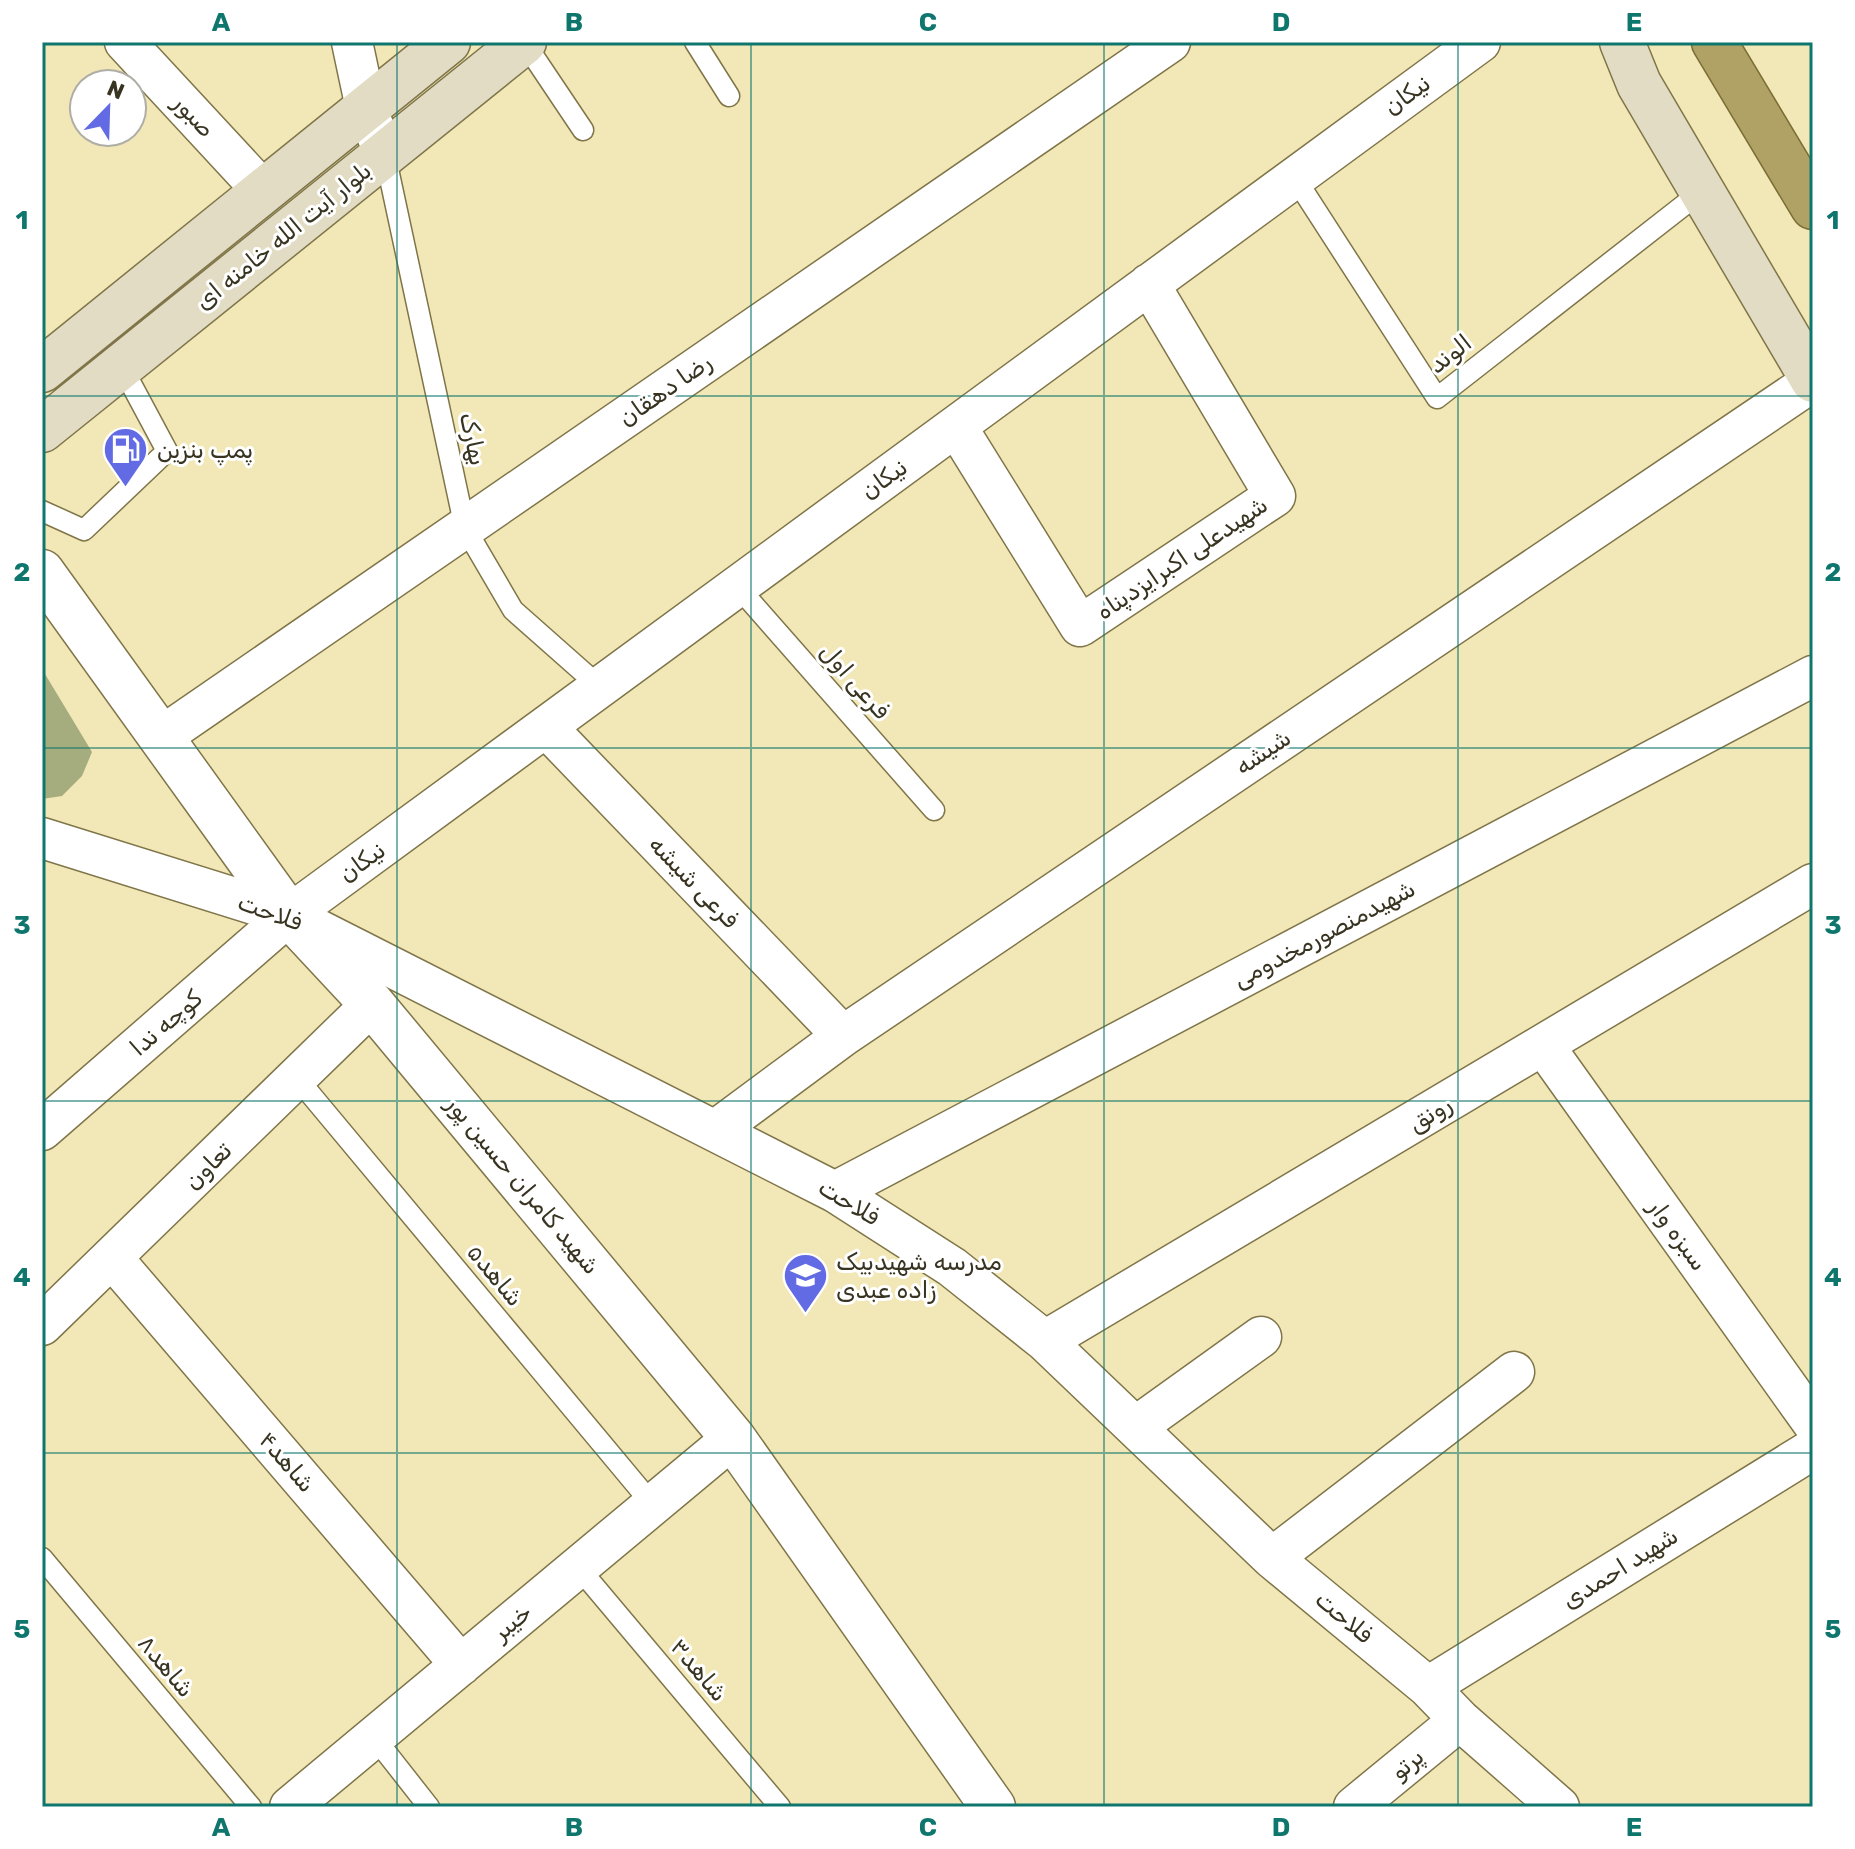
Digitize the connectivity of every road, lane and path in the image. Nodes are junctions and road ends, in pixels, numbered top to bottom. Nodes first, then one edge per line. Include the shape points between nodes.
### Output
1 (125, 42) edge
2 (352, 42) edge
3 (448, 42) edge
4 (524, 42) edge
5 (695, 42) edge
6 (1170, 42) edge
7 (1480, 42) edge
8 (1622, 42) edge
9 (1714, 42) edge
10 (729, 96) dead end
11 (366, 108) junction
12 (583, 130) dead end
13 (385, 155) junction
14 (1295, 178) junction
15 (263, 191) junction
16 (1702, 191) junction
17 (1813, 207) edge
18 (1149, 284) junction
19 (122, 367) junction
20 (42, 370) edge
21 (1813, 380) edge
22 (956, 426) junction
23 (42, 430) edge
24 (42, 511) edge
25 (465, 528) junction
26 (42, 572) edge
27 (738, 587) junction
28 (1813, 676) edge
29 (600, 687) junction
30 (546, 727) junction
31 (161, 737) junction
32 (934, 810) dead end
33 (42, 838) edge
34 (1813, 884) edge
35 (289, 915) junction
36 (372, 1004) junction
37 (843, 1036) junction
38 (1544, 1046) junction
39 (297, 1078) junction
40 (42, 1130) edge
41 (716, 1130) junction
42 (835, 1192) junction
43 (113, 1259) junction
44 (42, 1325) edge
45 (1261, 1337) dead end
46 (1045, 1341) junction
47 (1514, 1372) dead end
48 (1813, 1423) edge
49 (1137, 1426) junction
50 (733, 1438) junction
51 (1813, 1449) edge
52 (653, 1505) junction
53 (42, 1558) edge
54 (1272, 1558) junction
55 (578, 1567) junction
56 (461, 1665) junction
57 (1428, 1687) junction
58 (1460, 1720) junction
59 (374, 1737) junction
60 (251, 1807) edge
61 (290, 1807) edge
62 (429, 1807) edge
63 (780, 1807) edge
64 (993, 1807) edge
65 (1354, 1807) edge
66 (1559, 1807) edge

1 - 15 street, صبور
2 - 11 street
3 - 11 main road, بلوار آیت الله خامنه ای
4 - 12 lane
4 - 13 main road, بلوار آیت الله خامنه ای
5 - 10 lane
6 - 25 street, رضا دهقان
7 - 14 street, نیکان
8 - 16 main road via 1639,84
9 - 17 highway
11 - 13 street
11 - 15 main road, بلوار آیت الله خامنه ای
13 - 19 main road, بلوار آیت الله خامنه ای
13 - 25 lane, بهارک
14 - 16 lane, الوند via 1437,398
14 - 18 street, نیکان
15 - 20 main road, بلوار آیت الله خامنه ای
16 - 21 main road
18 - 22 street, نیکان
18 - 22 street, شهیدعلی اکبرایزدپناه via 1275,496 1080,626
19 - 23 main road, بلوار آیت الله خامنه ای
19 - 24 lane via 167,451 84,530
21 - 37 street, شیشه
22 - 27 street, نیکان
25 - 29 lane, بهارک via 513,610
25 - 31 street, رضا دهقان
26 - 31 street, شهید کامران حسین پور
27 - 29 street, نیکان
27 - 32 lane, فرعی اول
28 - 42 street, شهیدمنصورمخدومی
29 - 30 street, نیکان
30 - 35 street, نیکان
30 - 37 street, فرعی شیشه
31 - 35 street, شهید کامران حسین پور
33 - 35 street, فلاحت
34 - 38 street, رونق
35 - 36 street, شهید کامران حسین پور
35 - 40 street, کوچه ندا
35 - 41 street, فلاحت
36 - 39 street, تعاون
36 - 50 street, شهید کامران حسین پور
37 - 41 street, شیشه
38 - 46 street, رونق
38 - 48 street, سبزه وار
39 - 43 street, تعاون
39 - 52 lane, شاهد۵
41 - 42 street, فلاحت
42 - 46 street, فلاحت via 952,1267
43 - 44 street, تعاون
43 - 56 street, شاهد۴
45 - 49 street
46 - 49 street, فلاحت
47 - 54 street
49 - 54 street, فلاحت
50 - 52 street, خیبر
50 - 64 street, شهید کامران حسین پور
51 - 57 street, شهید احمدی
52 - 55 street, خیبر
53 - 60 lane, شاهد۸
54 - 57 street, فلاحت
55 - 56 street, خیبر
55 - 63 lane, شاهد۳
56 - 59 street, خیبر
57 - 58 street, فلاحت
58 - 65 street, پرتو
58 - 66 street, فلاحت
59 - 61 street, خیبر
59 - 62 lane

